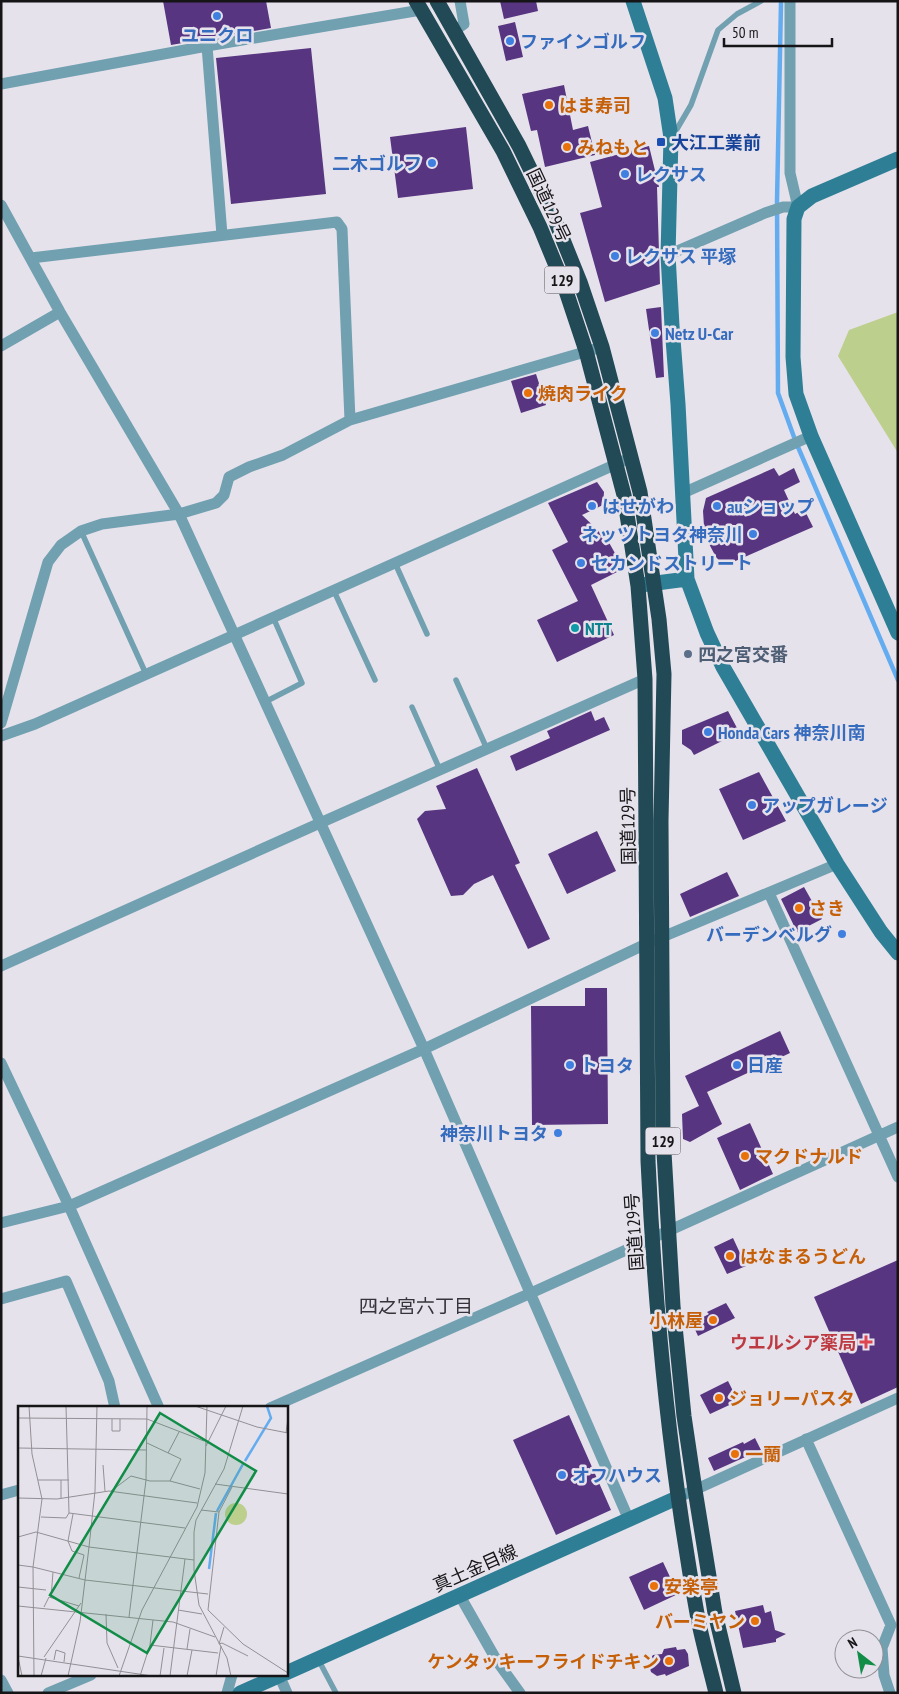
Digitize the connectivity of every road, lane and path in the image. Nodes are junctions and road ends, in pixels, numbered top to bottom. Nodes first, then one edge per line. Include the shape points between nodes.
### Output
1 (436, 1) edge
2 (460, 1) edge
3 (633, 1) edge
4 (760, 1) edge
5 (790, 1) edge
6 (418, 6) edge
7 (454, 31) junction
8 (208, 46) junction
9 (1, 84) edge
10 (671, 138) junction
11 (898, 159) edge
12 (1, 205) edge
13 (798, 207) junction
14 (222, 235) junction
15 (668, 255) junction
16 (31, 258) junction
17 (60, 312) junction
18 (1, 346) edge
19 (602, 347) junction
20 (586, 351) junction
21 (350, 420) junction
22 (811, 436) junction
23 (632, 457) junction
24 (616, 464) junction
25 (683, 493) junction
26 (179, 514) junction
27 (81, 531) junction
28 (395, 563) junction
29 (686, 579) junction
30 (654, 584) junction
31 (638, 586) junction
32 (334, 590) junction
33 (273, 617) junction
34 (898, 633) edge
35 (235, 634) junction
36 (427, 634) dead end
37 (146, 674) junction
38 (645, 679) junction
39 (375, 680) dead end
40 (456, 680) dead end
41 (265, 702) junction
42 (412, 707) dead end
43 (1, 723) edge
44 (1, 736) edge
45 (487, 749) junction
46 (440, 770) junction
47 (320, 823) junction
48 (837, 864) junction
49 (769, 893) junction
50 (662, 937) junction
51 (648, 943) junction
52 (898, 953) edge
53 (1, 966) edge
54 (424, 1049) junction
55 (1, 1063) edge
56 (898, 1127) edge
57 (879, 1136) junction
58 (898, 1178) edge
59 (69, 1206) junction
60 (1, 1223) edge
61 (668, 1231) junction
62 (652, 1239) junction
63 (532, 1293) junction
64 (1, 1299) edge
65 (898, 1398) edge
66 (115, 1406) edge
67 (158, 1406) edge
68 (275, 1406) edge
69 (806, 1439) junction
70 (18, 1490) edge
71 (695, 1490) junction
72 (1, 1495) edge
73 (679, 1497) junction
74 (629, 1520) junction
75 (460, 1596) junction
76 (895, 1623) edge
77 (318, 1659) junction
78 (288, 1672) edge
79 (89, 1676) edge
80 (232, 1676) edge
81 (279, 1676) edge
82 (281, 1676) edge
83 (1, 1680) edge
84 (8, 1693) edge
85 (48, 1693) edge
86 (227, 1693) edge
87 (240, 1693) edge
88 (287, 1693) edge
89 (336, 1693) edge
90 (520, 1693) edge
91 (716, 1693) edge
92 (734, 1693) edge
93 (890, 1693) edge

1 - 7 highway, 国道129号 / 129
2 - 7 street via 464,24
3 - 10 street via 665,98
4 - 10 lane via 718,30 691,105
5 - 13 street via 790,173
6 - 8 street
6 - 20 highway, 国道129号 / 129 via 503,151 564,284
7 - 19 highway, 国道129号 / 129 via 519,146 555,220
8 - 9 street
8 - 14 street
10 - 15 street
11 - 13 street via 812,196
12 - 16 street
13 - 15 street via 783,207 765,213
13 - 22 street via 794,219 793,357 796,394
14 - 16 street
14 - 21 street via 337,222 342,229
15 - 25 street
16 - 17 street
17 - 18 street
17 - 26 street
19 - 20 street
19 - 23 highway, 国道129号 / 129
20 - 21 street
20 - 24 highway, 国道129号 / 129
21 - 26 street via 284,455 230,477 224,496 216,504
22 - 25 street
22 - 34 street
23 - 24 street
23 - 30 highway, 国道129号 / 129
24 - 28 street
24 - 31 highway, 国道129号 / 129
25 - 29 street
26 - 27 street via 102,524
26 - 35 street
27 - 37 lane
27 - 43 street via 61,545 48,562
28 - 32 street
28 - 36 lane
29 - 30 street
29 - 48 street via 723,667
30 - 31 street
30 - 50 highway, 国道129号 / 129 via 664,674
31 - 38 highway, 国道129号 / 129
32 - 33 street
32 - 39 lane
33 - 35 street
33 - 41 lane via 302,683
35 - 37 street
35 - 41 street
37 - 44 street
38 - 45 street
38 - 51 highway, 国道129号 / 129
40 - 45 lane
41 - 47 street
42 - 46 lane
45 - 46 street
46 - 47 street
47 - 53 street
47 - 54 street
48 - 49 street
48 - 52 street
49 - 50 street
49 - 57 street
50 - 51 street
50 - 61 highway, 国道129号 / 129 via 663,1134
51 - 54 street
51 - 62 highway, 国道129号 / 129 via 648,1161
54 - 59 street
54 - 63 street
55 - 59 street
56 - 57 street
57 - 58 street
57 - 61 street
59 - 60 street
59 - 67 street
61 - 62 street
61 - 71 highway, 国道129号 / 129 via 684,1416
62 - 63 street
62 - 73 highway, 国道129号 / 129 via 668,1418
63 - 68 street
63 - 74 street
64 - 66 street via 66,1281 109,1381
65 - 69 street
69 - 71 street
69 - 76 street
70 - 72 street
71 - 73 street
71 - 92 highway, 国道129号 / 129 via 715,1612
73 - 74 street, 真土金目線
73 - 91 highway, 国道129号 / 129 via 698,1620
74 - 75 street, 真土金目線
75 - 77 street, 真土金目線
75 - 90 street via 497,1661
76 - 93 street via 882,1648 884,1675
77 - 78 street, 真土金目線
77 - 89 lane
79 - 85 street
80 - 86 street
81 - 87 street, 真土金目線
82 - 88 street
83 - 84 street

